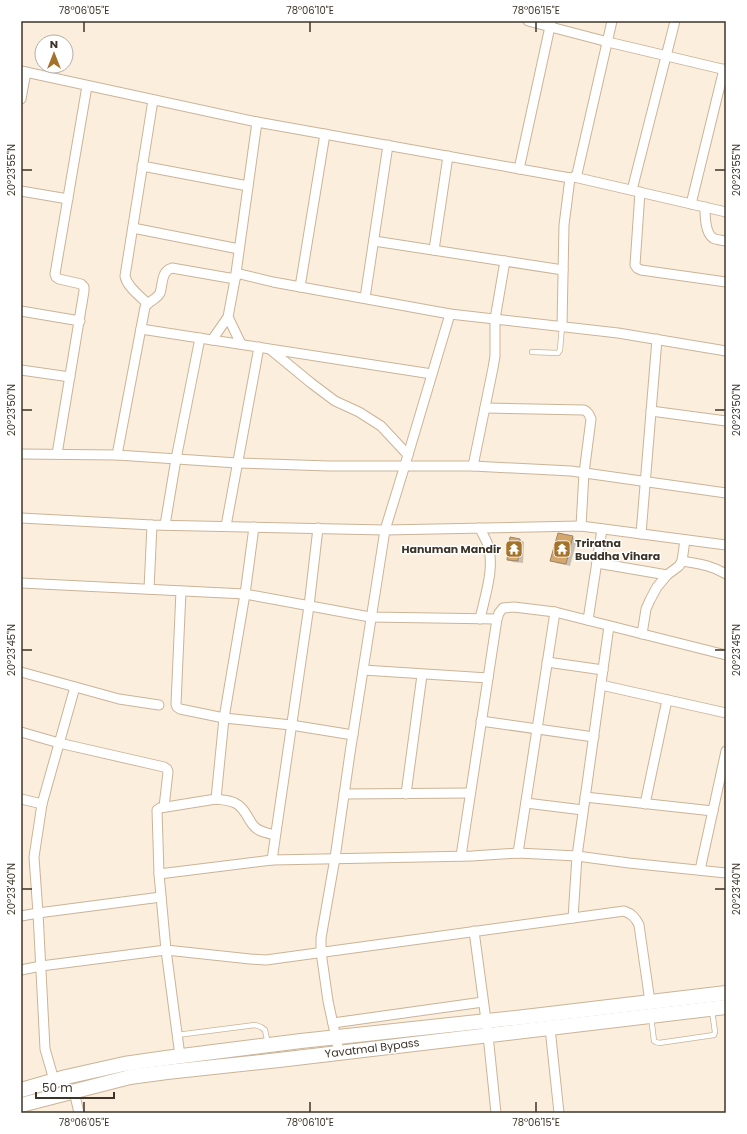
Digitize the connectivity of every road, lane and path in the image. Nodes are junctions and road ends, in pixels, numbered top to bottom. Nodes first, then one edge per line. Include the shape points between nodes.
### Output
1 (528, 21) edge
2 (612, 21) edge
3 (675, 21) edge
4 (550, 24) edge
5 (608, 42) junction
6 (666, 56) junction
7 (725, 69) edge
8 (23, 72) edge
9 (87, 86) junction
10 (21, 99) edge
11 (153, 100) junction
12 (257, 122) junction
13 (326, 134) junction
14 (388, 145) junction
15 (448, 156) junction
16 (142, 166) junction
17 (519, 169) junction
18 (572, 178) junction
19 (248, 186) junction
20 (21, 191) edge
21 (636, 191) junction
22 (68, 199) junction
23 (691, 204) junction
24 (705, 207) junction
25 (726, 212) edge
26 (133, 228) junction
27 (374, 241) junction
28 (726, 241) edge
29 (239, 249) junction
30 (434, 250) junction
31 (505, 261) junction
32 (563, 270) junction
33 (235, 276) junction
34 (726, 282) edge
35 (300, 287) junction
36 (365, 298) junction
37 (147, 304) junction
38 (21, 311) edge
39 (450, 314) junction
40 (228, 317) junction
41 (495, 319) junction
42 (80, 321) junction
43 (562, 326) junction
44 (141, 328) junction
45 (200, 338) junction
46 (656, 339) junction
47 (212, 340) junction
48 (241, 344) junction
49 (258, 347) junction
50 (270, 349) junction
51 (726, 351) edge
52 (532, 352) dead end
53 (21, 370) edge
54 (432, 374) junction
55 (70, 377) junction
56 (485, 408) junction
57 (651, 411) junction
58 (726, 421) edge
59 (21, 454) edge
60 (57, 454) junction
61 (118, 455) junction
62 (408, 455) junction
63 (176, 459) junction
64 (237, 463) junction
65 (405, 465) junction
66 (473, 466) junction
67 (584, 473) junction
68 (646, 481) junction
69 (726, 493) edge
70 (21, 518) edge
71 (152, 525) junction
72 (165, 525) junction
73 (226, 526) junction
74 (581, 526) junction
75 (254, 527) junction
76 (318, 528) junction
77 (480, 528) junction
78 (602, 529) junction
79 (385, 530) junction
80 (641, 534) junction
81 (685, 540) junction
82 (726, 545) edge
83 (682, 561) junction
84 (597, 563) junction
85 (726, 574) edge
86 (668, 575) junction
87 (21, 582) edge
88 (149, 589) junction
89 (181, 591) junction
90 (244, 594) junction
91 (309, 606) junction
92 (555, 612) junction
93 (370, 617) junction
94 (480, 618) junction
95 (497, 619) junction
96 (588, 620) junction
97 (609, 626) junction
98 (642, 634) junction
99 (726, 655) edge
100 (547, 662) junction
101 (363, 670) junction
102 (603, 670) junction
103 (21, 672) edge
104 (422, 675) junction
105 (488, 678) junction
106 (601, 685) junction
107 (75, 687) junction
108 (667, 700) junction
109 (159, 705) dead end
110 (726, 713) edge
111 (224, 718) junction
112 (481, 721) junction
113 (291, 726) junction
114 (537, 728) junction
115 (21, 732) edge
116 (353, 735) junction
117 (594, 737) junction
118 (59, 743) junction
119 (726, 751) edge
120 (470, 793) junction
121 (344, 794) junction
122 (406, 794) junction
123 (585, 797) junction
124 (21, 799) edge
125 (216, 799) junction
126 (526, 803) junction
127 (42, 804) junction
128 (645, 804) junction
129 (164, 807) junction
130 (583, 810) junction
131 (713, 811) junction
132 (275, 835) junction
133 (518, 854) junction
134 (461, 856) junction
135 (577, 856) junction
136 (335, 858) junction
137 (272, 860) junction
138 (700, 870) junction
139 (726, 873) edge
140 (159, 874) junction
141 (161, 897) junction
142 (38, 913) junction
143 (21, 916) edge
144 (573, 918) junction
145 (474, 931) junction
146 (166, 950) junction
147 (321, 952) junction
148 (41, 966) junction
149 (21, 970) edge
150 (726, 993) edge
151 (483, 1002) junction
152 (726, 1007) edge
153 (712, 1008) junction
154 (651, 1009) junction
155 (333, 1023) junction
156 (487, 1028) junction
157 (550, 1028) junction
158 (177, 1035) junction
159 (336, 1037) junction
160 (268, 1045) junction
161 (339, 1052) junction
162 (180, 1056) junction
163 (54, 1080) junction
164 (21, 1090) edge
165 (74, 1091) junction
166 (21, 1105) edge
167 (79, 1113) edge
168 (496, 1113) edge
169 (559, 1113) edge

1 - 4 street
2 - 5 street
3 - 6 street
4 - 5 street
4 - 17 street
5 - 6 street
5 - 18 street via 577,174
6 - 7 street
6 - 21 street
7 - 23 street
8 - 9 street
8 - 10 street
9 - 11 street
9 - 22 street
11 - 12 street
11 - 16 street
12 - 13 street
12 - 19 street
13 - 14 street
13 - 35 street
14 - 15 street
14 - 27 street
15 - 17 street
15 - 30 street
16 - 19 street
16 - 26 street
17 - 18 street
18 - 21 street
18 - 32 street via 564,216
19 - 29 street
20 - 22 street
21 - 23 street
21 - 34 street via 637,268
22 - 42 street via 55,274 59,279 84,287
23 - 24 street
24 - 25 street
24 - 28 street via 705,220 711,237
26 - 29 street
26 - 37 street via 125,276 128,285
27 - 30 street
27 - 36 street
29 - 33 street
30 - 31 street
31 - 32 street
31 - 41 street
32 - 43 street
33 - 35 street
33 - 37 street via 167,269 158,296
33 - 40 street
35 - 36 street
36 - 39 street
37 - 44 street
38 - 42 street
39 - 41 street
39 - 54 street
40 - 47 street
40 - 48 street
41 - 43 street
41 - 56 street via 495,356
42 - 55 street
43 - 46 street
43 - 52 lane via 560,352
44 - 45 street
44 - 61 street
45 - 47 street
45 - 63 street
46 - 51 street
46 - 57 street
47 - 48 street
48 - 49 street
49 - 50 street
49 - 64 street
50 - 54 street
50 - 62 street via 335,401 381,426
53 - 55 street
54 - 62 street
55 - 60 street
56 - 66 street
56 - 67 street via 587,411 591,419
57 - 58 street
57 - 68 street
59 - 60 street
60 - 61 street
61 - 63 street
62 - 65 street
63 - 64 street
63 - 72 street
64 - 65 street
64 - 73 street
65 - 66 street
65 - 79 street
66 - 67 street
67 - 68 street
67 - 74 street
68 - 69 street
68 - 80 street
70 - 71 street
71 - 72 street
71 - 88 street
72 - 73 street
73 - 75 street
74 - 77 street
74 - 78 street
75 - 76 street
75 - 90 street
76 - 79 street
76 - 91 street
77 - 79 street
77 - 94 street via 488,546 490,562 490,579
78 - 80 street
78 - 84 street
79 - 93 street
80 - 81 street
81 - 82 street
81 - 83 street
83 - 85 street via 706,565
83 - 86 street
84 - 86 street
84 - 96 street
86 - 98 street via 657,587 646,609
87 - 88 street
88 - 89 street
89 - 90 street
89 - 111 street via 177,707
90 - 91 street
90 - 111 street
91 - 93 street
91 - 113 street
92 - 95 street via 508,607 499,613
92 - 96 street
92 - 100 street
93 - 94 street
93 - 101 street
94 - 95 street
95 - 105 street
96 - 97 street
97 - 98 street
97 - 102 street
98 - 99 street
100 - 102 street
100 - 114 street
101 - 104 street
101 - 116 street
102 - 106 street
103 - 107 street
104 - 105 street
104 - 122 street
105 - 112 street
106 - 108 street
106 - 117 street
107 - 109 street via 119,699
107 - 118 street
108 - 110 street
108 - 128 street
111 - 113 street
111 - 125 street
112 - 114 street
112 - 120 street
113 - 116 street
113 - 132 street
114 - 117 street
114 - 126 street
115 - 118 street
116 - 121 street
117 - 123 street
118 - 127 street
118 - 129 street via 164,767 168,772
119 - 131 street
120 - 122 street
120 - 134 street
121 - 122 street
121 - 136 street
123 - 128 street
123 - 130 street
124 - 127 street
125 - 129 street
125 - 132 street via 235,802 257,829
126 - 130 street
126 - 133 street
127 - 142 street via 34,857
128 - 131 street
129 - 140 street via 157,810
130 - 135 street
131 - 138 street
132 - 137 street
133 - 134 street
133 - 135 street
134 - 136 street
135 - 138 street
135 - 144 street
136 - 137 street
136 - 147 street via 321,938
137 - 140 street
138 - 139 street
140 - 141 street
141 - 142 street
141 - 146 street
142 - 143 street
142 - 148 street
144 - 145 street
144 - 154 street via 624,911 635,917 639,925
145 - 147 street
145 - 151 street
146 - 147 street via 266,960
146 - 148 street
146 - 158 street
147 - 155 street
148 - 149 street
148 - 163 street via 45,1049
150 - 154 main road, Yavatmal Bypass
151 - 155 street
151 - 156 street
152 - 153 main road, Yavatmal Bypass
153 - 154 main road, Yavatmal Bypass
153 - 154 lane via 714,1035 659,1043 654,1040
154 - 156 main road, Yavatmal Bypass
154 - 157 main road, Yavatmal Bypass
155 - 159 street
156 - 157 main road, Yavatmal Bypass
156 - 159 main road, Yavatmal Bypass
156 - 161 main road, Yavatmal Bypass
156 - 168 street
157 - 169 street
158 - 160 lane via 255,1025 265,1030
158 - 162 street
159 - 160 main road, Yavatmal Bypass
159 - 161 street
160 - 162 main road, Yavatmal Bypass
161 - 165 main road, Yavatmal Bypass via 130,1077
162 - 163 main road, Yavatmal Bypass via 124,1064
163 - 164 main road, Yavatmal Bypass
165 - 166 main road, Yavatmal Bypass
165 - 167 street

